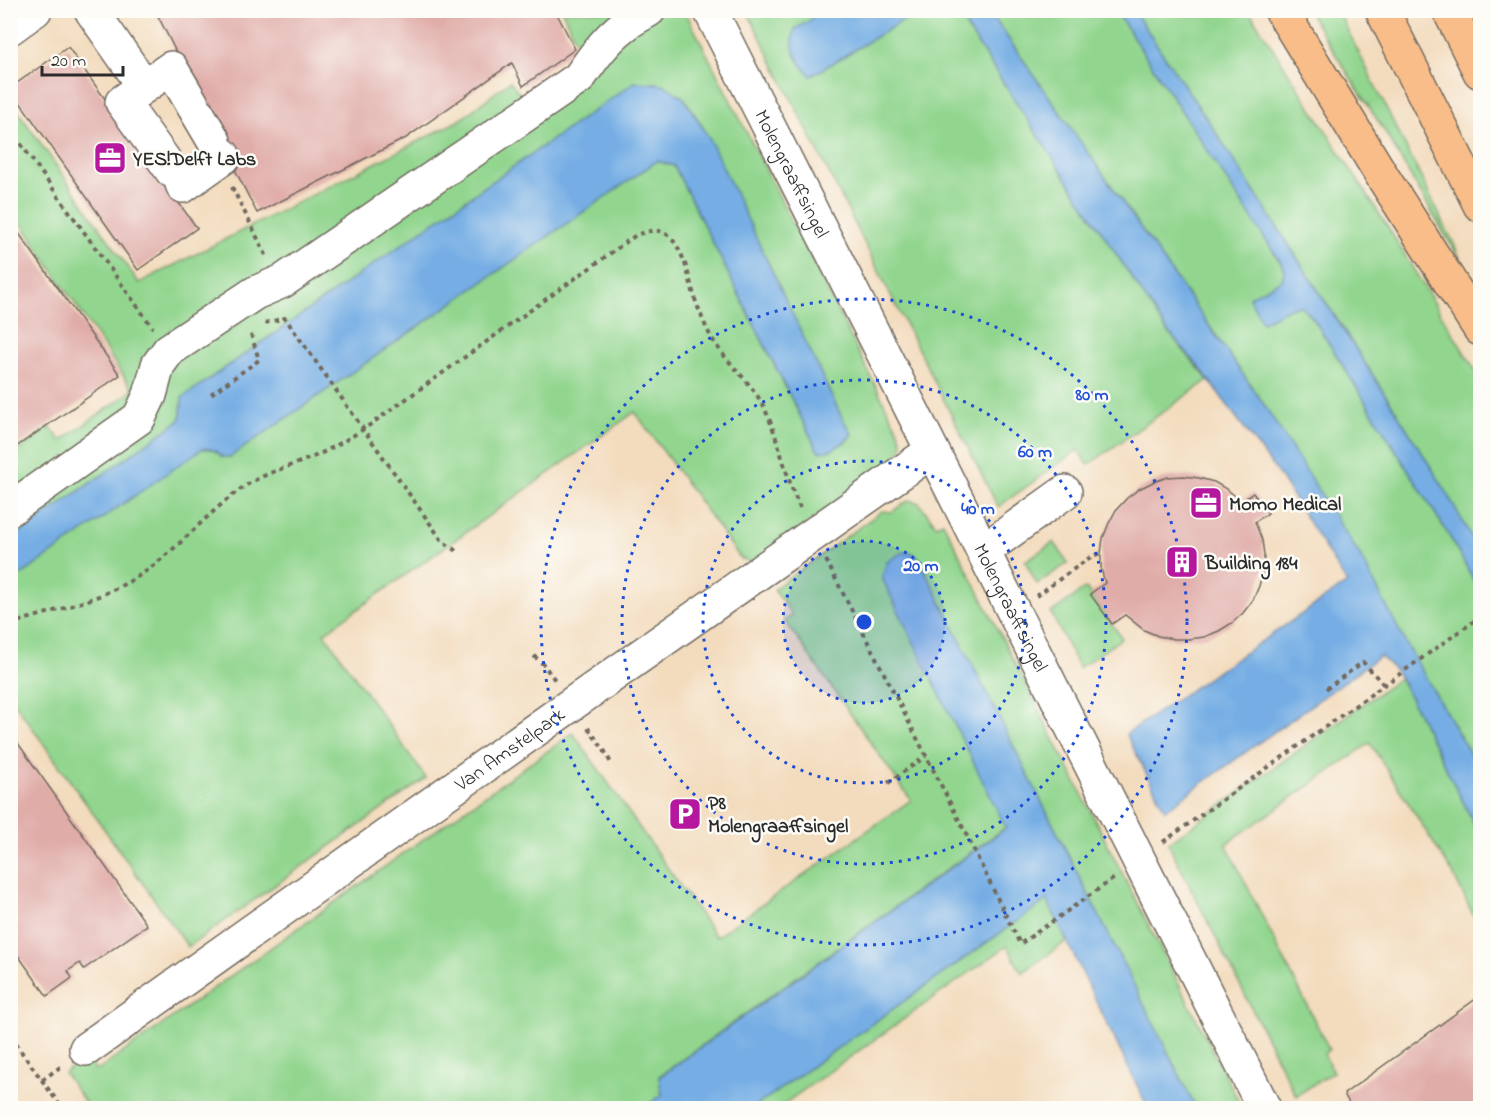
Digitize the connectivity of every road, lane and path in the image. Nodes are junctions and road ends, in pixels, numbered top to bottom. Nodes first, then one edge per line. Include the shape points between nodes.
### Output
1 (35, 10) edge
2 (649, 10) edge
3 (710, 10) edge
4 (1281, 10) edge
5 (1382, 10) edge
6 (1449, 10) edge
7 (98, 13) edge
8 (10, 28) edge
9 (1480, 72) edge
10 (144, 86) junction
11 (10, 129) edge
12 (219, 152) junction
13 (1480, 205) edge
14 (283, 281) junction
15 (258, 325) dead end
16 (1480, 329) edge
17 (252, 338) dead end
18 (169, 350) junction
19 (211, 394) dead end
20 (364, 429) junction
21 (933, 451) junction
22 (1065, 492) dead end
23 (10, 509) edge
24 (813, 534) junction
25 (983, 551) junction
26 (460, 553) dead end
27 (1101, 553) dead end
28 (1050, 587) dead end
29 (1480, 617) edge
30 (10, 624) edge
31 (534, 656) dead end
32 (556, 681) dead end
33 (1382, 686) junction
34 (1326, 689) dead end
35 (926, 756) junction
36 (888, 783) dead end
37 (1139, 860) junction
38 (10, 1036) edge
39 (86, 1049) dead end
40 (62, 1108) edge
41 (1264, 1108) edge

1 - 8 street
2 - 14 street via 612,36 579,78
3 - 21 street, Molengraaffsingel
4 - 16 highway
5 - 13 highway
6 - 9 highway
7 - 10 street
10 - 12 street via 171,68
10 - 12 street via 122,102 183,186
11 - 18 path
12 - 14 path via 270,262
14 - 18 street via 255,293
15 - 20 path via 285,318
17 - 19 path via 259,360
18 - 23 street via 158,365 139,418
20 - 24 path via 636,235 660,230 677,246 710,335 763,406
20 - 26 path via 443,542
20 - 30 path via 333,448 250,483 143,573 116,588
21 - 24 street, Van Amstelpark
21 - 25 street, Molengraaffsingel
22 - 25 street
24 - 35 path
24 - 39 street, Van Amstelpark
25 - 37 street, Molengraaffsingel
27 - 28 path
29 - 33 path
31 - 32 path
33 - 34 path via 1363,662
33 - 37 path
35 - 36 path
35 - 37 path via 1020,944
37 - 41 street, Molengraaffsingel
38 - 40 path

